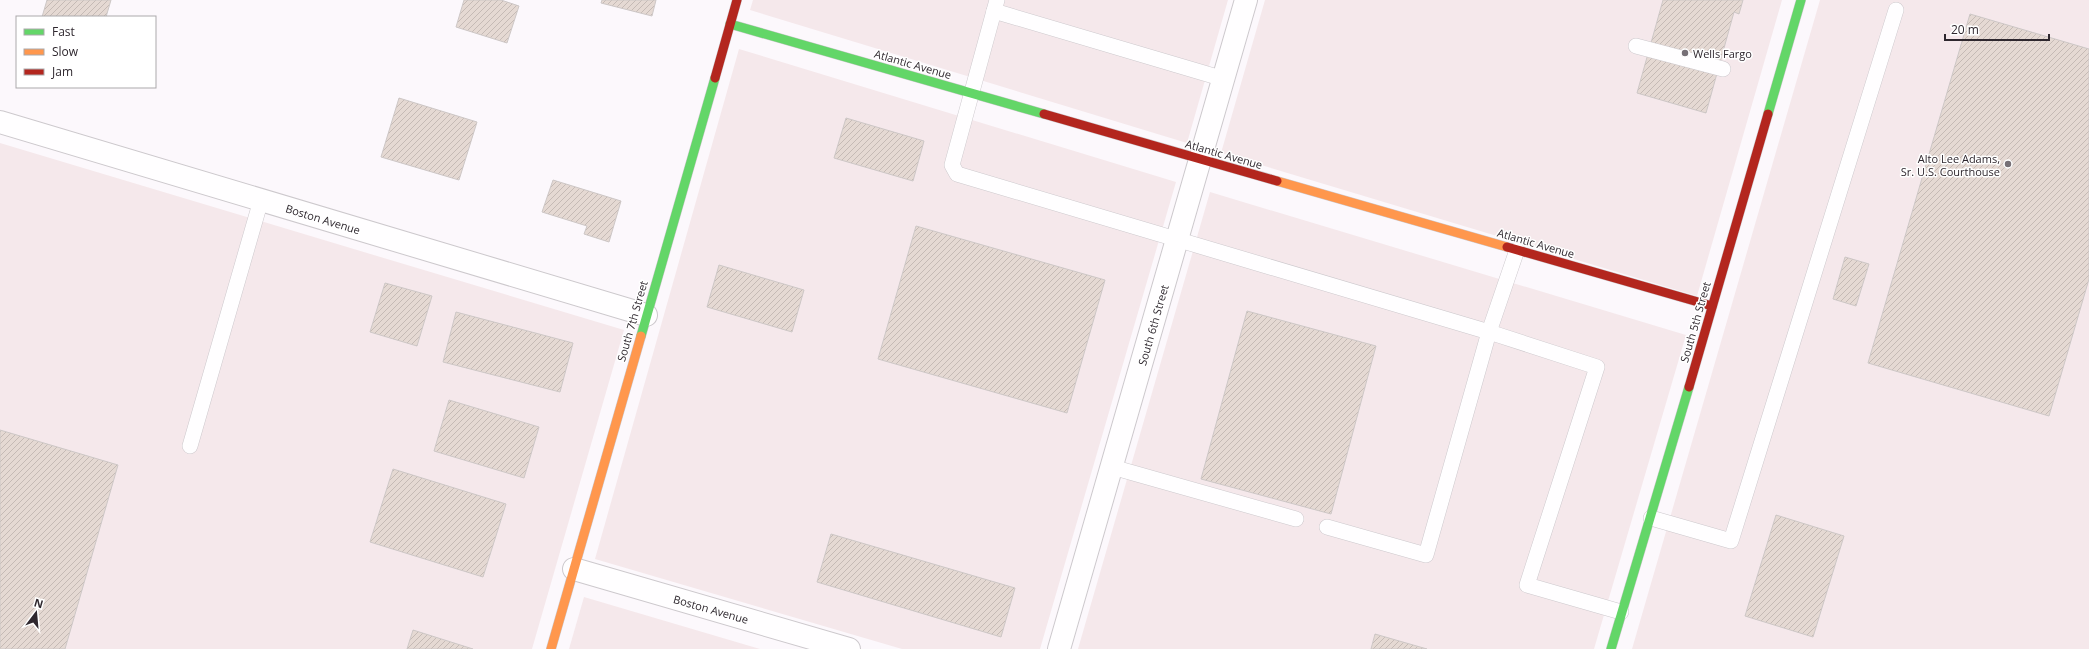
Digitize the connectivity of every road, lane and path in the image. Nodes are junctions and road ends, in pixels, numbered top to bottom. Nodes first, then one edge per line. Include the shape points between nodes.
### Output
1 (737, 0) edge
2 (1246, 0) edge
3 (1801, 0) edge
4 (996, 5) edge
5 (1896, 10) dead end
6 (730, 24) junction
7 (1636, 46) dead end
8 (1723, 69) dead end
9 (1224, 79) junction
10 (972, 94) junction
11 (0, 122) edge
12 (1201, 159) junction
13 (261, 200) junction
14 (1178, 239) junction
15 (1517, 250) junction
16 (1712, 306) junction
17 (646, 315) junction
18 (1489, 332) junction
19 (190, 446) dead end
20 (1112, 467) junction
21 (1651, 518) junction
22 (1296, 519) dead end
23 (1327, 527) dead end
24 (574, 569) junction
25 (1621, 612) junction
26 (551, 649) edge
27 (849, 649) edge
28 (1059, 649) edge
29 (1611, 649) edge

1 - 6 street, South 7th Street
2 - 9 street, South 6th Street
3 - 16 street, South 5th Street
4 - 9 lane
4 - 10 lane
5 - 21 lane via 1731,541
6 - 10 street, Atlantic Avenue
6 - 17 street, South 7th Street
7 - 8 lane
9 - 12 street, South 6th Street
10 - 12 street, Atlantic Avenue
10 - 14 lane via 952,165 957,174
11 - 13 street, Boston Avenue
12 - 14 street, South 6th Street
12 - 15 street, Atlantic Avenue
13 - 17 street, Boston Avenue
13 - 19 lane
14 - 18 lane
14 - 20 street, South 6th Street
15 - 16 street, Atlantic Avenue
15 - 18 lane
16 - 21 street, South 5th Street
17 - 24 street, South 7th Street
18 - 23 lane via 1426,555
18 - 25 lane via 1597,367 1527,585
20 - 22 lane
20 - 28 street, South 6th Street
21 - 25 street, South 5th Street
24 - 26 street, South 7th Street
24 - 27 street, Boston Avenue
25 - 29 street, South 5th Street

